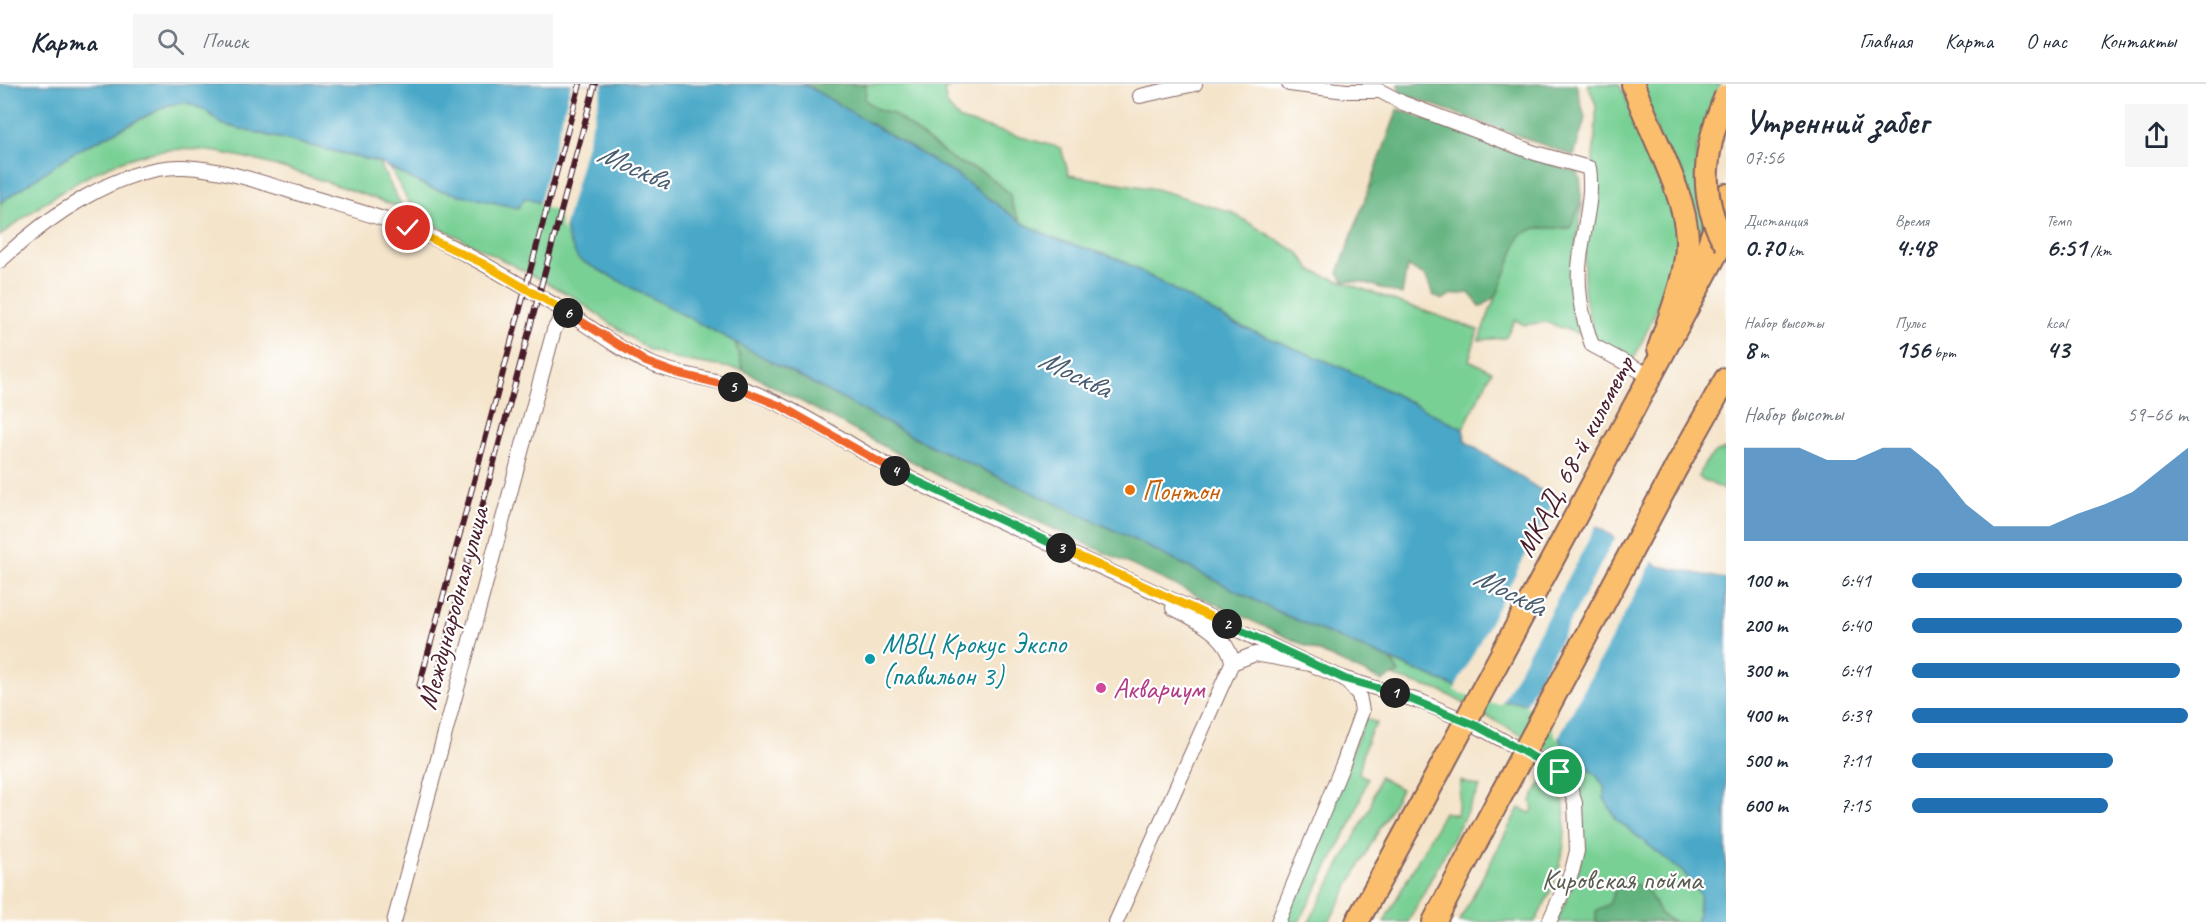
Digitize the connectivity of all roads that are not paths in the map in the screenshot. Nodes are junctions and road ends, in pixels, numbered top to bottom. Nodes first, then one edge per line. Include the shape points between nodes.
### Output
1 (1196, 84) edge
2 (1289, 84) edge
3 (1627, 84) edge
4 (1636, 94) edge
5 (1140, 96) dead end
6 (1726, 96) edge
7 (1726, 195) edge
8 (1726, 235) edge
9 (1726, 244) edge
10 (0, 261) edge
11 (1688, 306) junction
12 (565, 310) junction
13 (1650, 376) junction
14 (1726, 379) edge
15 (1725, 401) edge
16 (1677, 466) junction
17 (1149, 587) junction
18 (1232, 663) junction
19 (1310, 664) junction
20 (1345, 679) junction
21 (394, 922) edge
22 (1116, 922) edge
23 (1278, 922) edge
24 (1357, 922) edge
25 (1434, 922) edge
26 (1549, 922) edge

1 - 5 street
2 - 13 street via 1380,91 1403,104 1589,168 1592,188 1578,295 1585,325 1592,345
3 - 4 main road
4 - 13 main road via 1685,219 1687,239 1679,285
6 - 9 main road, bridge via 1709,146 1705,174 1710,208
7 - 11 main road
8 - 11 main road, МКАД, 68-й километр
10 - 12 street via 27,236 103,189 144,173 179,167 213,169 408,228 482,263
11 - 13 main road, МКАД, 68-й километр
12 - 17 street via 646,362 744,389 930,489
12 - 21 street, Международная улица via 554,330
13 - 24 main road, МКАД, 68-й километр, bridge
14 - 16 main road
15 - 16 main road
16 - 25 main road, bridge
17 - 18 street via 1159,598 1222,639
17 - 19 street
18 - 19 street via 1255,654
18 - 22 street
19 - 20 street
20 - 23 street via 1359,695 1362,711
20 - 26 street via 1422,702 1477,726 1560,772 1575,803 1577,851 1572,872

